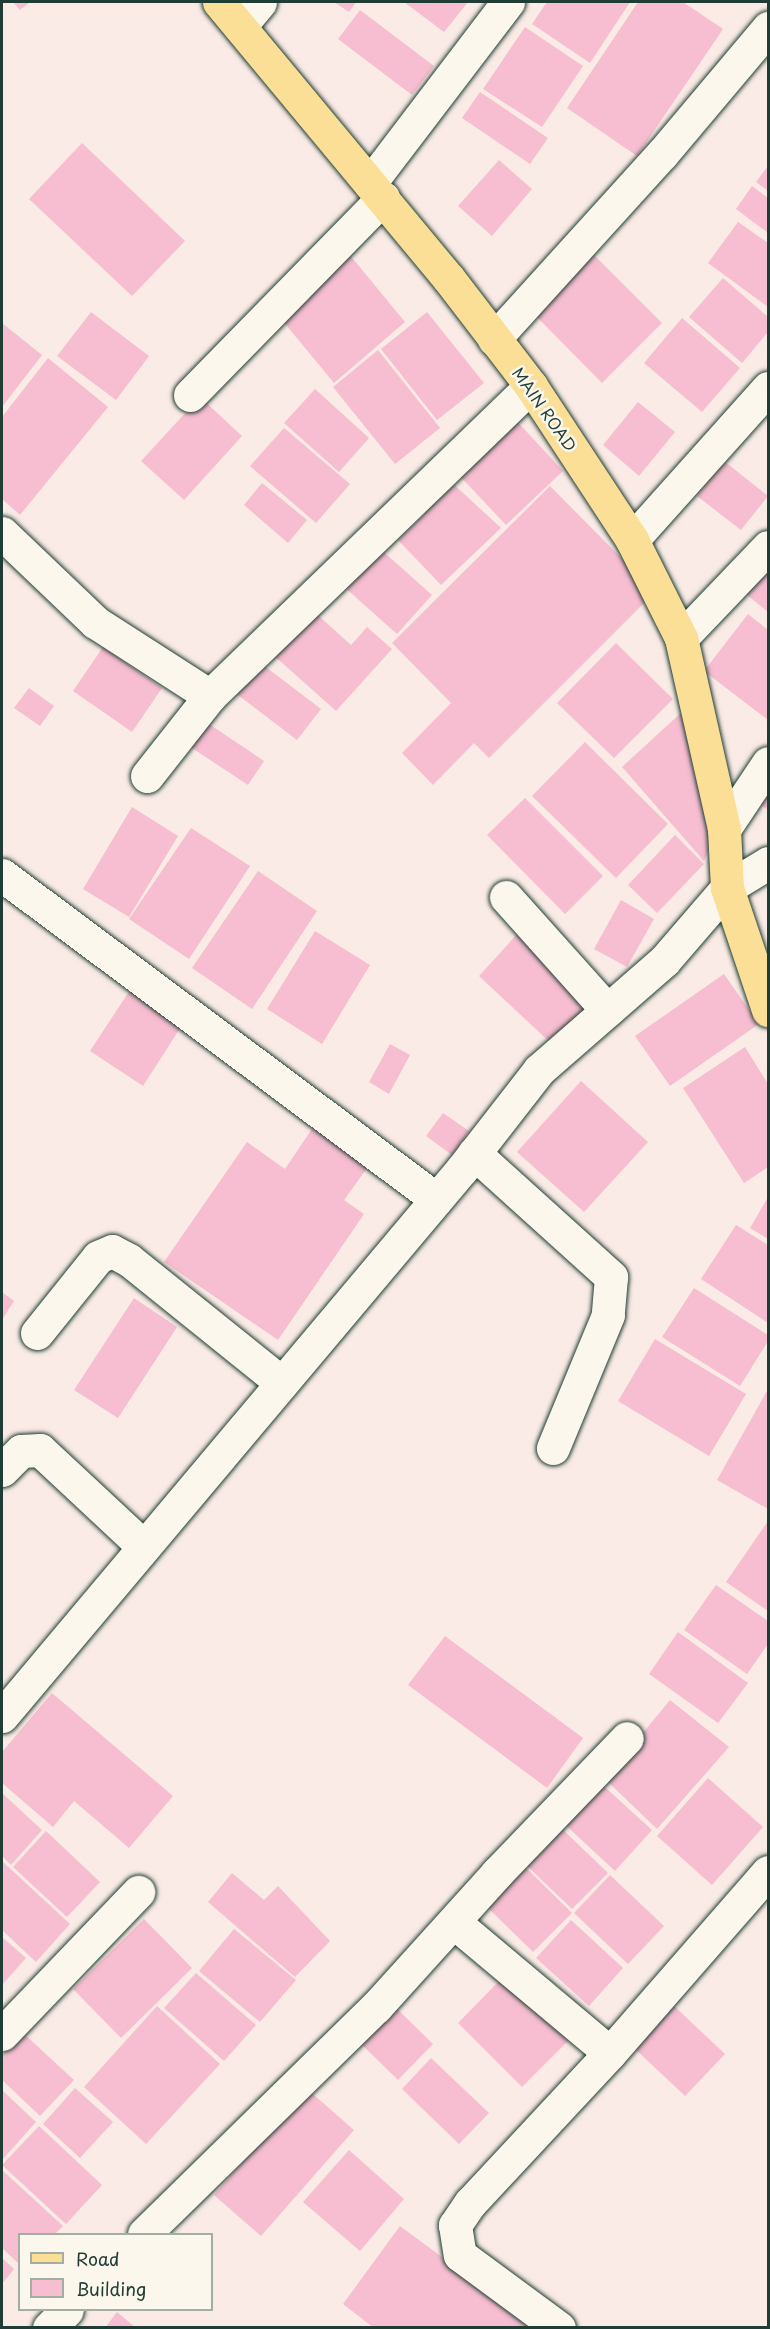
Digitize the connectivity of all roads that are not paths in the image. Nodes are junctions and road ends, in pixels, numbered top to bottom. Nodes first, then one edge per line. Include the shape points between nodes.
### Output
1 (219, 2) edge
2 (508, 2) edge
3 (250, 14) edge
4 (768, 28) edge
5 (377, 191) junction
6 (494, 339) junction
7 (531, 386) junction
8 (768, 388) edge
9 (190, 395) dead end
10 (2, 533) edge
11 (632, 540) junction
12 (768, 547) edge
13 (681, 638) junction
14 (210, 696) junction
15 (768, 763) edge
16 (147, 776) dead end
17 (724, 829) junction
18 (768, 863) edge
19 (2, 875) edge
20 (727, 888) junction
21 (506, 897) dead end
22 (607, 1010) junction
23 (768, 1010) edge
24 (474, 1153) junction
25 (436, 1199) junction
26 (37, 1333) dead end
27 (282, 1383) junction
28 (553, 1448) dead end
29 (2, 1470) edge
30 (144, 1547) junction
31 (2, 1716) edge
32 (627, 1738) dead end
33 (768, 1872) edge
34 (138, 1892) dead end
35 (455, 1923) junction
36 (2, 2034) edge
37 (610, 2053) junction
38 (146, 2233) edge
39 (66, 2311) edge
40 (49, 2328) edge
41 (560, 2328) edge

1 - 3 main road, MAIN ROAD
2 - 5 street
3 - 5 main road, MAIN ROAD
4 - 6 street via 662,154
5 - 6 main road, MAIN ROAD
5 - 9 street
6 - 7 main road, MAIN ROAD
7 - 11 main road, MAIN ROAD
7 - 14 street
8 - 11 street
10 - 14 street via 95,622
11 - 13 main road, MAIN ROAD
12 - 13 street
13 - 17 main road, MAIN ROAD
14 - 16 street
15 - 17 street
17 - 20 main road, MAIN ROAD
18 - 20 street
19 - 25 street
20 - 22 street via 664,962
20 - 23 main road, MAIN ROAD
21 - 22 street
22 - 24 street via 539,1070
24 - 25 street
24 - 28 street via 611,1277 608,1315
25 - 27 street
26 - 27 street via 98,1257 112,1251 129,1260
27 - 30 street
29 - 30 street via 21,1451 40,1450
30 - 31 street
32 - 35 street via 497,1873
33 - 37 street
34 - 36 street
35 - 37 street
35 - 38 street via 376,2007
37 - 41 street via 470,2203 455,2225 460,2255
39 - 40 street

